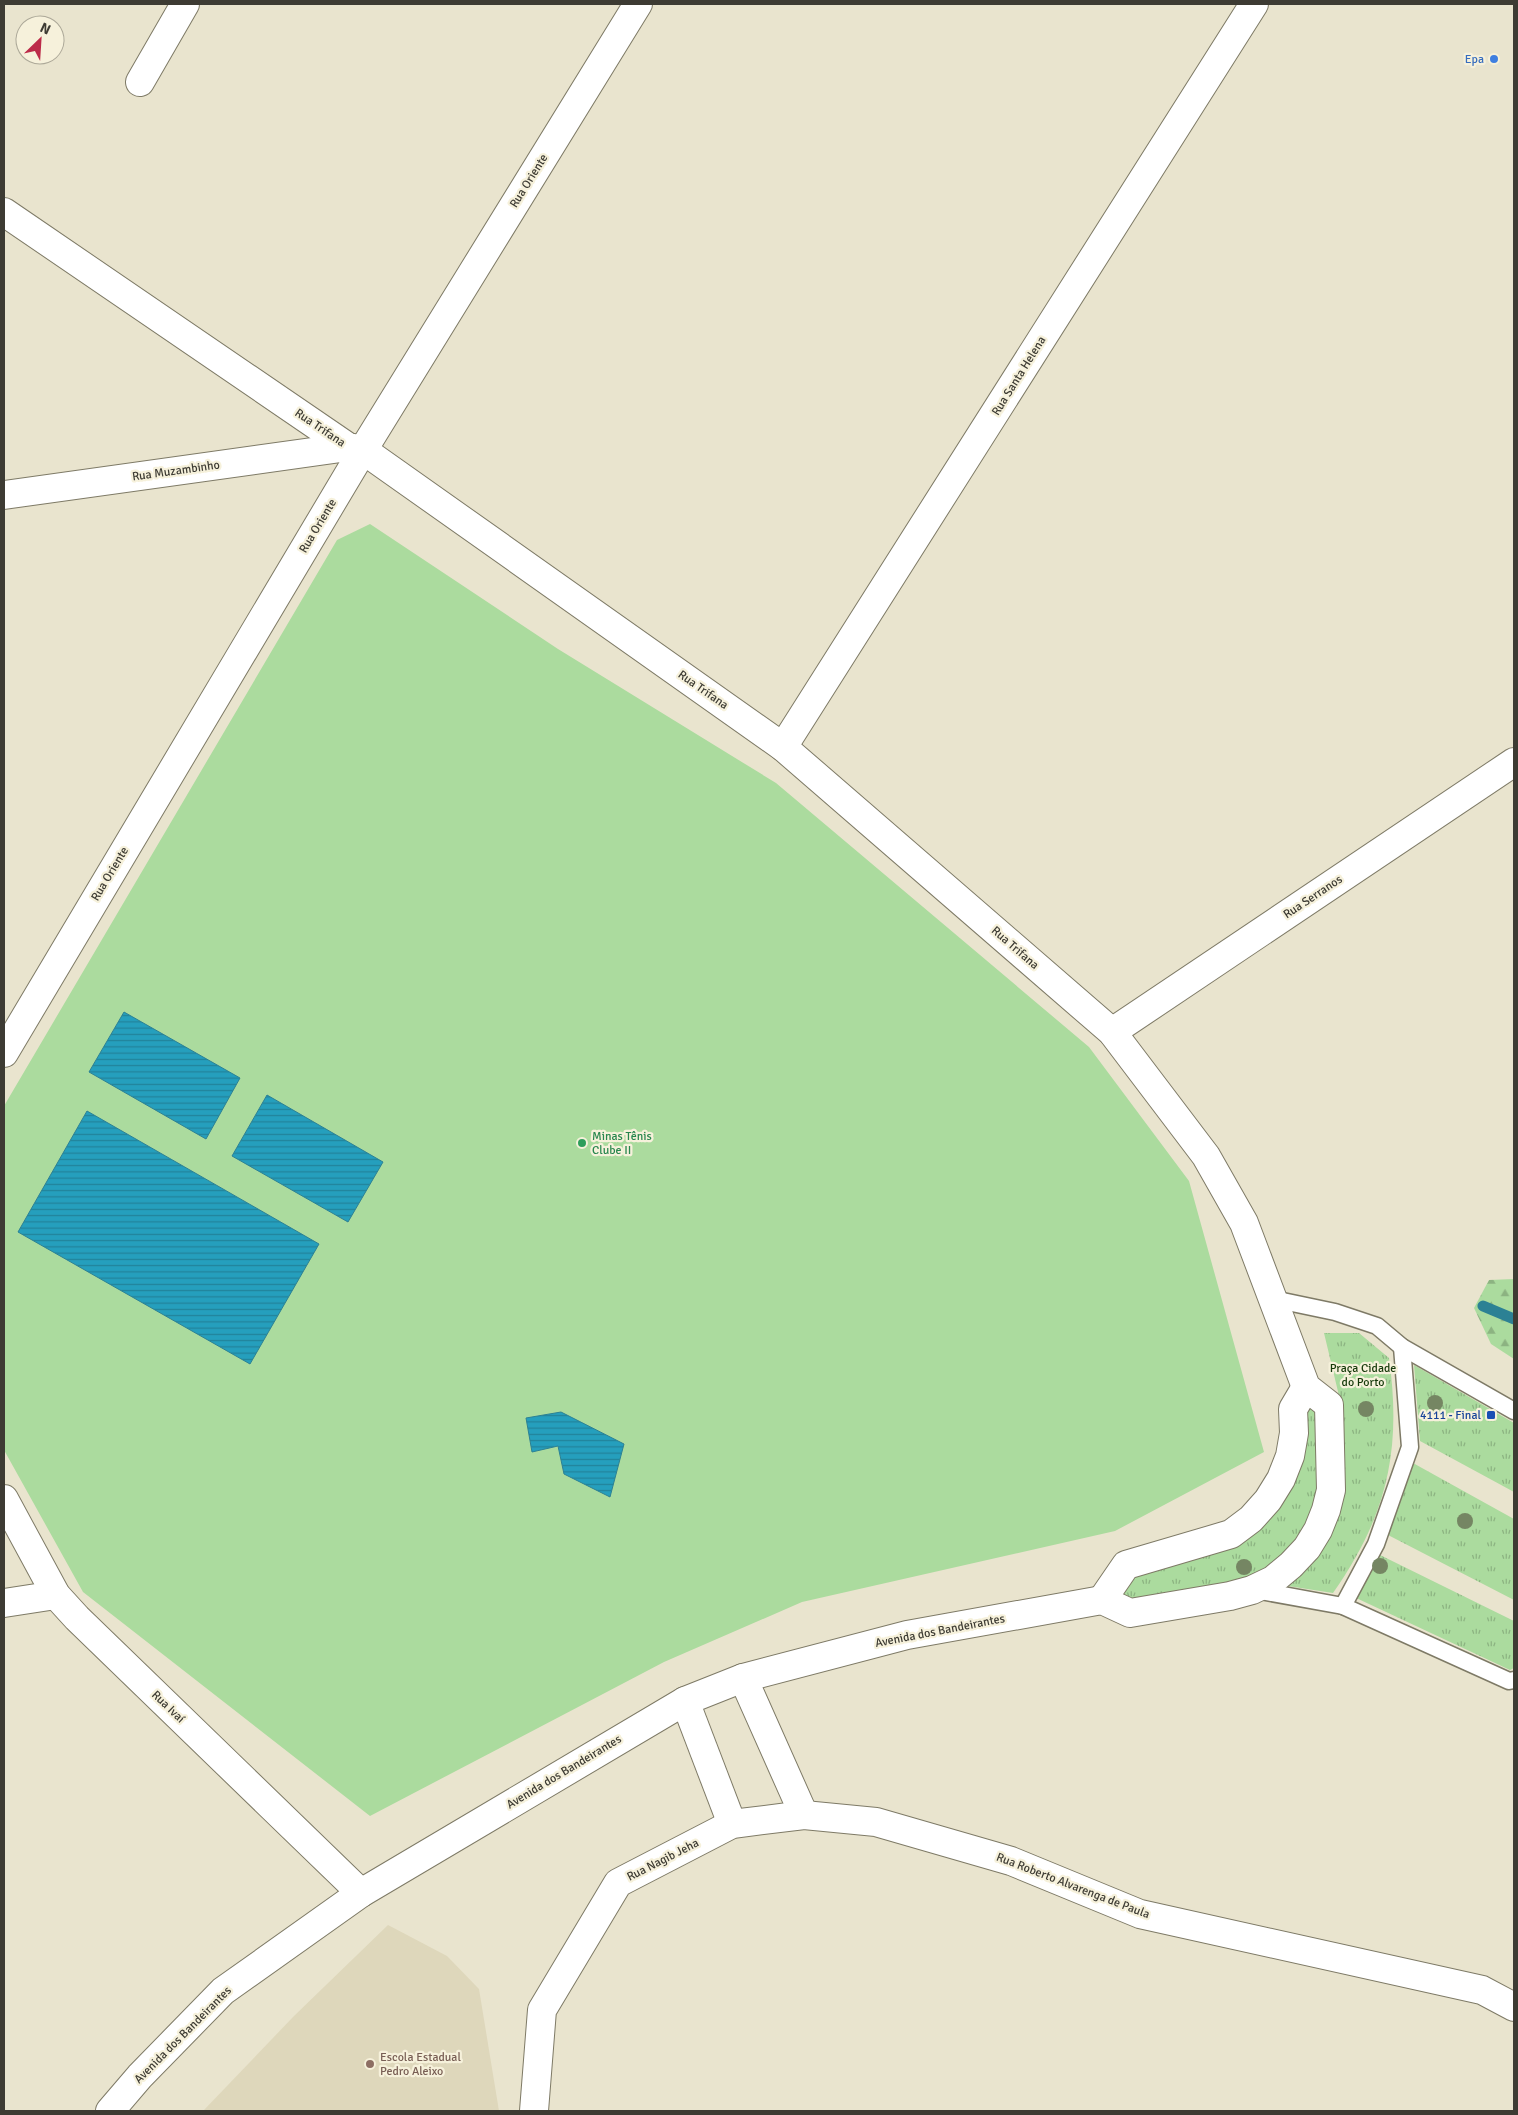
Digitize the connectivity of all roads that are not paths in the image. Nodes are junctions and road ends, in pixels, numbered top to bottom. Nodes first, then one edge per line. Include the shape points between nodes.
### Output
1 (185, 4) edge
2 (638, 4) edge
3 (1254, 4) edge
4 (140, 82) dead end
5 (4, 212) edge
6 (356, 448) junction
7 (4, 495) edge
8 (783, 747) junction
9 (1514, 762) edge
10 (1112, 1032) junction
11 (4, 1053) edge
12 (1273, 1300) junction
13 (1402, 1347) junction
14 (1306, 1387) junction
15 (1514, 1411) edge
16 (4, 1499) edge
17 (1252, 1590) junction
18 (56, 1595) junction
19 (1102, 1600) junction
20 (4, 1603) edge
21 (1343, 1606) junction
22 (743, 1678) junction
23 (1514, 1680) edge
24 (685, 1700) junction
25 (804, 1816) junction
26 (732, 1824) junction
27 (361, 1894) junction
28 (1514, 2007) edge
29 (110, 2111) edge
30 (534, 2111) edge

1 - 4 street
2 - 6 street, Rua Oriente
3 - 8 street, Rua Santa Helena
5 - 6 street, Rua Trifana
6 - 7 street, Rua Muzambinho
6 - 8 street, Rua Trifana
6 - 11 street, Rua Oriente
8 - 10 street, Rua Trifana
9 - 10 street, Rua Serranos
10 - 12 street, Rua Trifana via 1206,1156 1244,1223
12 - 13 lane via 1335,1312 1377,1326
12 - 14 street
13 - 15 lane
13 - 21 lane via 1410,1447 1376,1544
14 - 17 street via 1329,1406 1331,1490 1326,1510 1318,1530 1291,1565 1273,1580
14 - 19 street via 1293,1409 1290,1456 1281,1479 1251,1519 1231,1534 1126,1565
16 - 18 street, Rua Ivaí
17 - 19 street via 1130,1613
17 - 21 lane
18 - 20 street
18 - 27 street, Rua Ivaí
19 - 22 street, Avenida dos Bandeirantes via 907,1636
21 - 23 lane via 1509,1681
22 - 24 street, Avenida dos Bandeirantes
22 - 25 street
24 - 26 street
24 - 27 street, Avenida dos Bandeirantes
25 - 26 street, Rua Roberto Alvarenga de Paula
25 - 28 street, Rua Roberto Alvarenga de Paula via 876,1822 1011,1861 1140,1914 1482,1990
26 - 30 street, Rua Nagib Jeha via 618,1883 542,2010
27 - 29 street, Avenida dos Bandeirantes via 223,1991

